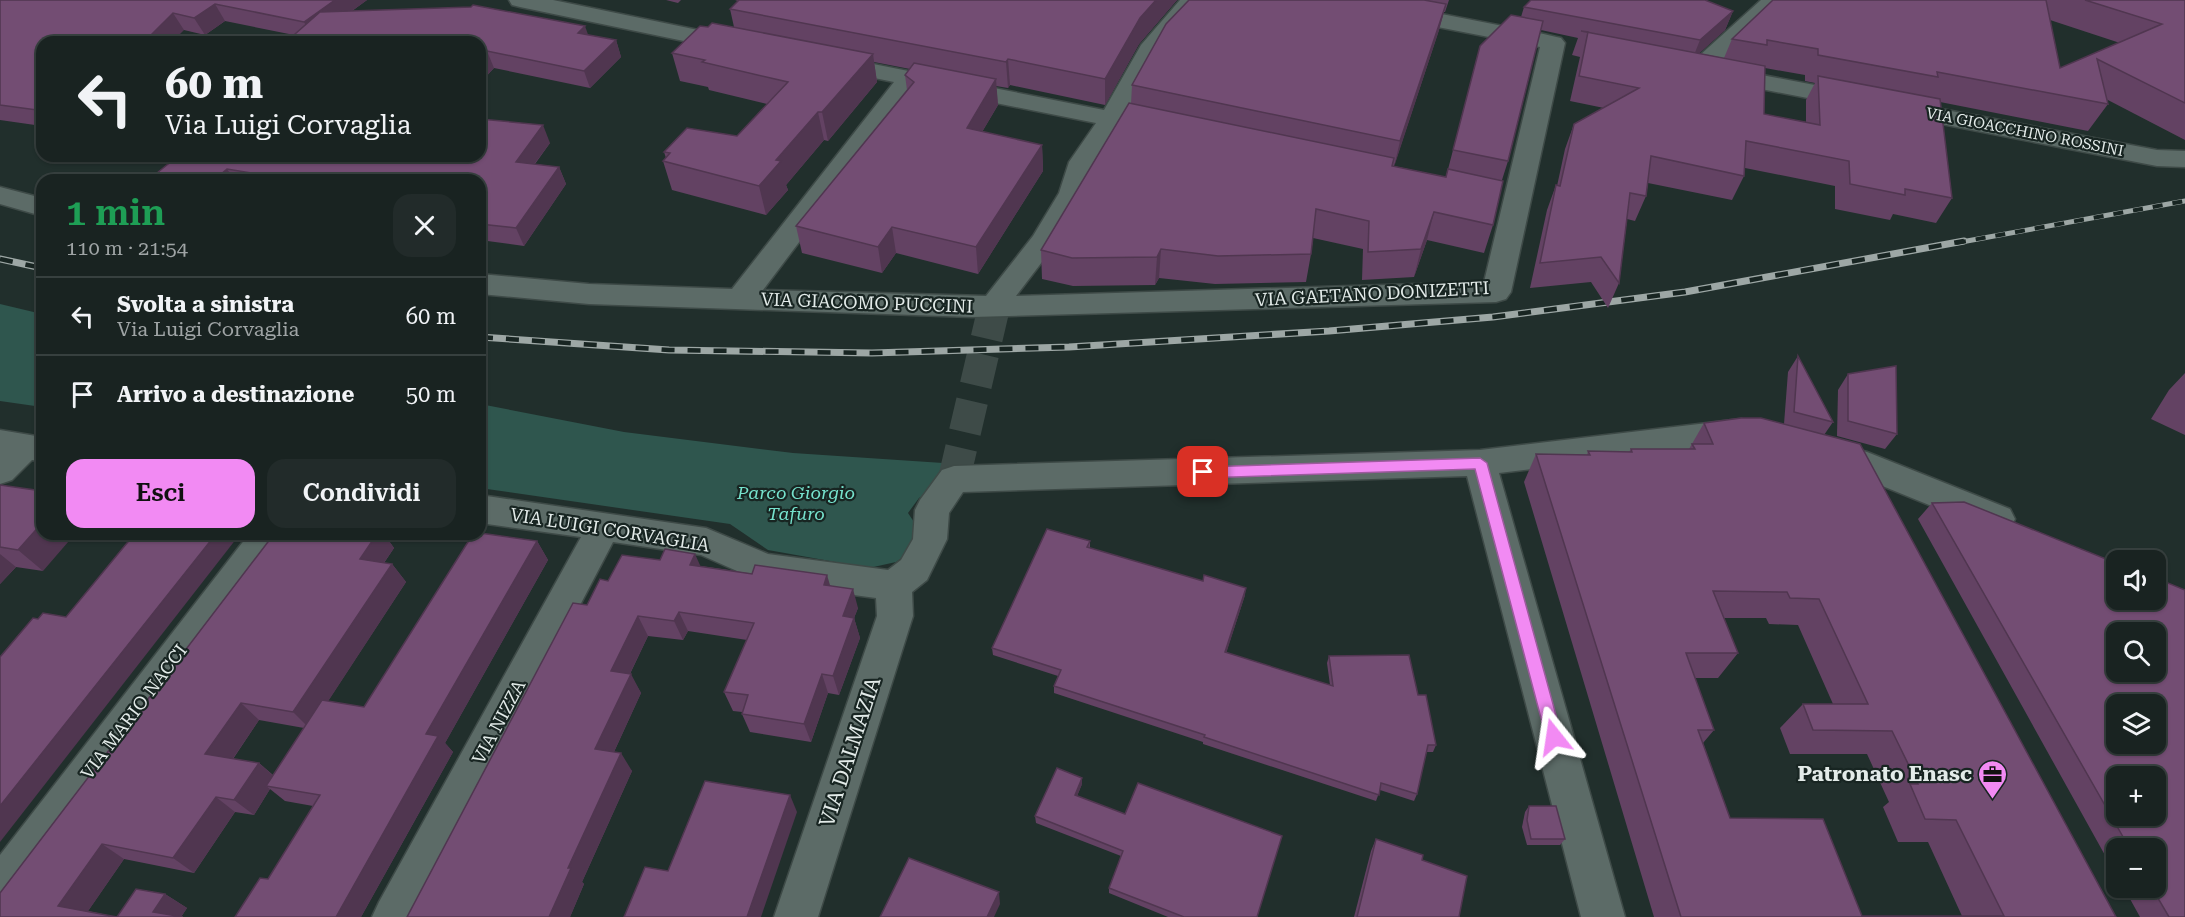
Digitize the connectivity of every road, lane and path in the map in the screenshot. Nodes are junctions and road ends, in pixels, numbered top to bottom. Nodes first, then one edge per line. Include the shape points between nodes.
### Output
1 (520, 0) edge
2 (1191, 0) edge
3 (1335, 0) edge
4 (1774, 0) edge
5 (760, 49) edge
6 (806, 58) edge
7 (910, 78) junction
8 (1112, 118) junction
9 (1190, 135) edge
10 (2185, 159) edge
11 (0, 195) edge
12 (36, 205) edge
13 (486, 285) edge
14 (741, 298) junction
15 (994, 308) junction
16 (1770, 438) edge
17 (22, 446) edge
18 (1802, 447) edge
19 (1855, 461) junction
20 (1480, 463) junction
21 (0, 471) edge
22 (1880, 507) edge
23 (486, 510) edge
24 (604, 527) junction
25 (2028, 531) edge
26 (264, 540) edge
27 (894, 585) junction
28 (0, 890) edge
29 (394, 917) edge
30 (796, 917) edge
31 (1603, 917) edge

1 - 5 street
2 - 8 street, VIA GIACOMO PUCCINI via 1153,45
3 - 15 street, VIA GAETANO DONIZETTI via 1564,45 1504,201 1496,292
4 - 10 street, VIA GIOACCHINO ROSSINI via 1687,68 2157,158
6 - 7 street
7 - 8 street
7 - 14 street
8 - 9 street
8 - 15 street, VIA GIACOMO PUCCINI via 1082,162 1072,193 1044,241
11 - 12 street
13 - 14 street, VIA GIACOMO PUCCINI via 589,294
14 - 15 street, VIA GIACOMO PUCCINI
16 - 20 street via 1738,430
17 - 21 street
18 - 19 street
19 - 22 street
19 - 25 street
20 - 27 street via 954,479 932,510 930,539 914,570
20 - 31 street
23 - 24 street, VIA LUIGI CORVAGLIA
24 - 27 street, VIA LUIGI CORVAGLIA via 706,543 764,568
24 - 29 street, VIA NIZZA
26 - 28 street, VIA MARIO NACCI
27 - 30 street, VIA DALMAZIA via 895,616

